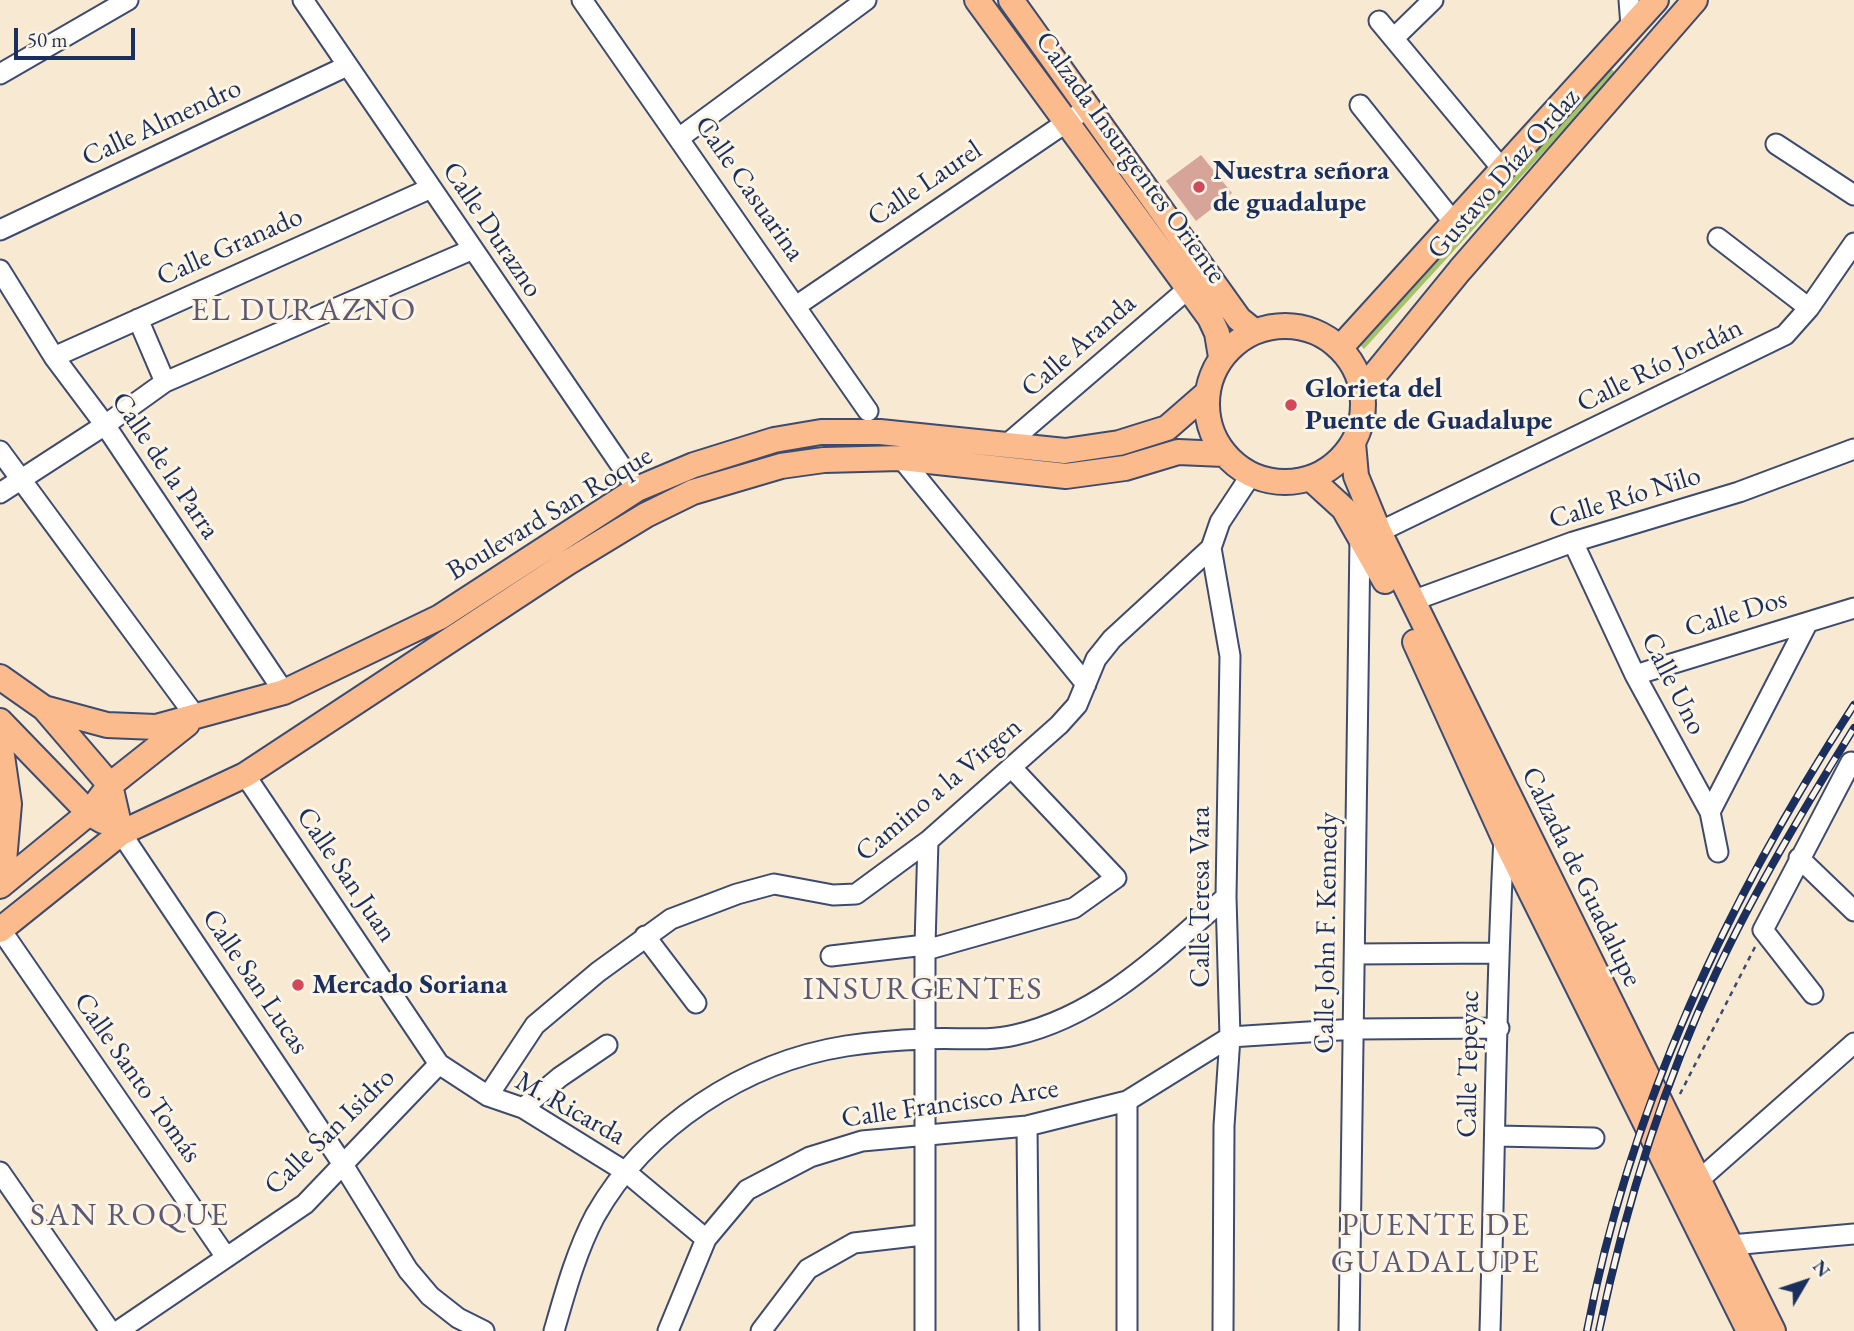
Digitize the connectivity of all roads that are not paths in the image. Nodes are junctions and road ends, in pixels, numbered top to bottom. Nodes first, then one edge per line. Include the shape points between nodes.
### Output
1 (128, 0) edge
2 (303, 0) edge
3 (582, 0) edge
4 (866, 0) edge
5 (978, 0) edge
6 (1012, 0) edge
7 (1433, 0) edge
8 (1629, 0) edge
9 (1656, 0) edge
10 (1695, 0) edge
11 (1379, 21) dead end
12 (1631, 26) junction
13 (1394, 38) junction
14 (347, 66) junction
15 (0, 74) edge
16 (1360, 105) dead end
17 (1076, 115) junction
18 (679, 138) junction
19 (1776, 144) dead end
20 (1503, 170) junction
21 (429, 189) junction
22 (1854, 195) edge
23 (1455, 224) junction
24 (0, 230) edge
25 (1718, 238) dead end
26 (1854, 243) edge
27 (471, 250) junction
28 (0, 270) edge
29 (1189, 288) junction
30 (796, 306) junction
31 (1809, 308) junction
32 (138, 319) junction
33 (1254, 331) junction
34 (1340, 348) junction
35 (54, 357) junction
36 (1221, 357) junction
37 (165, 382) junction
38 (1362, 390) junction
39 (1206, 394) junction
40 (868, 411) dead end
41 (105, 425) junction
42 (1353, 443) junction
43 (1005, 446) junction
44 (1854, 449) edge
45 (0, 451) edge
46 (1224, 454) junction
47 (901, 458) junction
48 (1251, 475) junction
49 (1310, 478) junction
50 (22, 479) junction
51 (637, 489) junction
52 (0, 493) edge
53 (1370, 534) junction
54 (1573, 542) junction
55 (1212, 548) junction
56 (1412, 601) junction
57 (1854, 608) edge
58 (1808, 622) junction
59 (1635, 675) junction
60 (0, 677) edge
61 (1086, 684) junction
62 (284, 692) junction
63 (44, 708) junction
64 (196, 717) junction
65 (0, 721) edge
66 (0, 742) edge
67 (1852, 763) edge
68 (1012, 768) junction
69 (245, 775) junction
70 (110, 785) junction
71 (1510, 799) junction
72 (1710, 812) junction
73 (89, 813) junction
74 (121, 833) junction
75 (1504, 838) junction
76 (928, 841) junction
77 (1718, 852) dead end
78 (1799, 858) junction
79 (1, 885) edge
80 (1226, 897) junction
81 (1854, 911) edge
82 (0, 930) edge
83 (645, 936) junction
84 (925, 947) junction
85 (1498, 953) junction
86 (1354, 954) junction
87 (831, 956) dead end
88 (1813, 994) dead end
89 (695, 1003) dead end
90 (1499, 1028) junction
91 (1354, 1029) junction
92 (1230, 1037) junction
93 (927, 1039) junction
94 (1854, 1043) edge
95 (607, 1045) dead end
96 (439, 1064) junction
97 (488, 1096) junction
98 (1127, 1101) junction
99 (523, 1108) junction
100 (1027, 1126) junction
101 (924, 1135) junction
102 (1496, 1136) junction
103 (1594, 1138) dead end
104 (342, 1163) junction
105 (626, 1171) junction
106 (0, 1172) edge
107 (1699, 1180) junction
108 (1854, 1234) edge
109 (923, 1235) junction
110 (706, 1239) junction
111 (1719, 1246) junction
112 (226, 1257) junction
113 (110, 1331) edge
114 (118, 1331) edge
115 (484, 1331) edge
116 (554, 1331) edge
117 (668, 1331) edge
118 (761, 1331) edge
119 (925, 1331) edge
120 (1029, 1331) edge
121 (1127, 1331) edge
122 (1223, 1331) edge
123 (1349, 1331) edge
124 (1490, 1331) edge
125 (1749, 1331) edge
126 (1773, 1331) edge

1 - 15 street
2 - 14 street, Calle Durazno
3 - 18 street, Calle Casuarina
4 - 18 street
5 - 17 main road, Calzada Insurgentes Oriente
6 - 17 main road, Calzada Insurgentes Oriente
7 - 13 street
8 - 12 street
9 - 12 main road, Gustavo Díaz Ordaz
10 - 38 main road, Gustavo Díaz Ordaz
11 - 13 street
12 - 20 main road, Gustavo Díaz Ordaz
13 - 20 street
14 - 21 street, Calle Durazno
14 - 24 street, Calle Almendro
16 - 23 street
17 - 29 main road, Calzada Insurgentes Oriente
17 - 30 street, Calle Laurel
17 - 33 main road, Calzada Insurgentes Oriente via 1239,319
18 - 30 street, Calle Casuarina
19 - 22 street
20 - 23 main road, Gustavo Díaz Ordaz
21 - 27 street, Calle Durazno
21 - 32 street, Calle Granado
23 - 34 main road, Gustavo Díaz Ordaz
25 - 31 street
26 - 31 street, Calle Río Jordán
27 - 37 street
27 - 51 street, Calle Durazno
28 - 35 street, Calle de la Parra
29 - 36 main road, Calzada Insurgentes Oriente via 1217,333
29 - 43 street, Calle Aranda
30 - 40 street, Calle Casuarina
31 - 53 street, Calle Río Jordán via 1785,335 1771,343
32 - 35 street, Calle Granado
32 - 37 street
33 - 34 main road via 1300,327
33 - 36 main road
34 - 38 main road via 1354,367
35 - 41 street, Calle de la Parra
36 - 39 main road
37 - 41 street
38 - 42 main road via 1362,417
39 - 43 main road, Boulevard San Roque via 1167,428 1119,443 1065,451
39 - 46 main road via 1213,436
41 - 50 street
41 - 62 street, Calle de la Parra
42 - 49 main road via 1335,465
42 - 53 main road, Calzada de Guadalupe
43 - 51 main road, Boulevard San Roque via 880,432 821,432 735,451
44 - 54 street, Calle Río Nilo via 1739,492
45 - 50 street
46 - 47 main road, Boulevard San Roque via 1178,452 1125,468 1066,476
46 - 48 main road
47 - 61 street
47 - 69 main road, Boulevard San Roque via 781,466 693,492 567,563
48 - 49 main road via 1271,481
48 - 55 street via 1220,522
49 - 53 main road, Calzada de Guadalupe
50 - 52 street
50 - 64 street
51 - 62 main road, Boulevard San Roque via 440,617
53 - 56 main road, Calzada de Guadalupe
53 - 75 main road, Calzada de Guadalupe via 1395,600
53 - 86 street, Calle John F. Kennedy
54 - 56 street, Calle Río Nilo
54 - 59 street, Calle Uno
55 - 61 street, Camino a la Virgen via 1112,639 1096,659
55 - 80 street, Calle Teresa Vara via 1230,656
56 - 71 main road, Calzada de Guadalupe
57 - 58 street, Calle Dos
58 - 59 street, Calle Dos
58 - 72 street
59 - 72 street, Calle Uno
60 - 63 main road
61 - 68 street, Camino a la Virgen via 1077,705
62 - 64 main road, Boulevard San Roque
63 - 64 main road via 117,726 156,727
63 - 70 main road
64 - 70 main road, Boulevard San Roque
65 - 73 main road
66 - 79 main road via 9,804
67 - 78 street
68 - 76 street, Camino a la Virgen
68 - 84 street via 1116,878 1074,908
69 - 74 main road, Boulevard San Roque
69 - 96 street, Calle San Juan
70 - 73 main road, Boulevard San Roque
70 - 74 main road
71 - 75 street, Calle Tepeyac
71 - 107 main road, Calzada de Guadalupe
72 - 77 street, Calle Uno
73 - 74 main road
73 - 79 main road
74 - 82 main road
74 - 104 street, Calle San Lucas
75 - 85 street, Calle Tepeyac
75 - 111 main road, Calzada de Guadalupe
76 - 83 street, Camino a la Virgen via 856,894 774,884 671,919
76 - 84 street
78 - 81 street
78 - 88 street via 1763,930
80 - 92 street, Calle Teresa Vara
80 - 93 street via 1121,987 1086,1007 1016,1035 989,1040
82 - 112 street, Calle Santo Tomás
83 - 89 street
83 - 97 street, Camino a la Virgen via 535,1026
84 - 87 street
84 - 93 street
85 - 86 street
85 - 90 street, Calle Tepeyac
86 - 91 street, Calle John F. Kennedy
90 - 91 street
90 - 102 street, Calle Tepeyac
91 - 92 street
91 - 123 street, Calle John F. Kennedy
92 - 98 street, Calle Francisco Arce
92 - 122 street, Calle Teresa Vara via 1224,1126
93 - 101 street
93 - 105 street via 847,1046 761,1070 726,1087
94 - 107 street
95 - 99 street
96 - 97 street, Calle San Juan
96 - 104 street, Calle San Isidro
97 - 99 street, M. Ricarda
98 - 100 street, Calle Francisco Arce
98 - 121 street
99 - 105 street, M. Ricarda
100 - 101 street, Calle Francisco Arce
100 - 120 street
101 - 109 street
101 - 110 street, Calle Francisco Arce via 862,1141 810,1157 747,1190
102 - 103 street
102 - 124 street, Calle Tepeyac
104 - 112 street, Calle San Isidro via 305,1204
104 - 115 street, Calle San Lucas via 415,1279 458,1318
105 - 110 street, M. Ricarda
105 - 116 street via 595,1217
106 - 113 street
107 - 111 main road, Calzada de Guadalupe
108 - 111 street
109 - 118 street via 854,1243 808,1269
109 - 119 street
110 - 117 street, Calle Francisco Arce
111 - 125 main road, Calzada de Guadalupe
111 - 126 main road, Calzada de Guadalupe
112 - 114 street, Calle San Isidro

